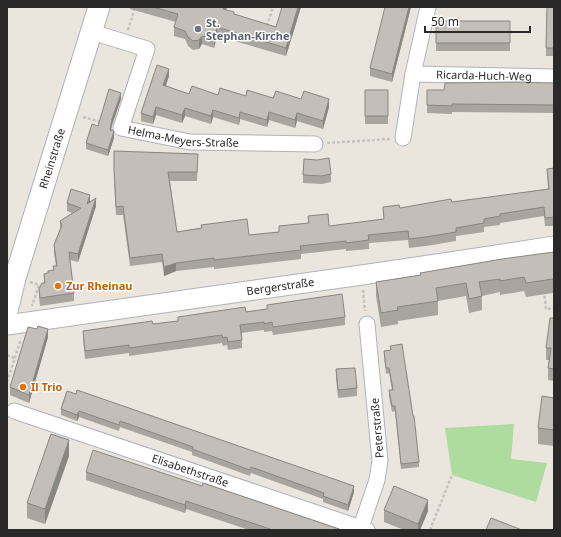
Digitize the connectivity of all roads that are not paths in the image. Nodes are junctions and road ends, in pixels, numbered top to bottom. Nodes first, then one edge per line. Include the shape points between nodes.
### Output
1 (99, 7) edge
2 (428, 7) edge
3 (92, 32) junction
4 (413, 74) junction
5 (554, 77) edge
6 (403, 138) road end
7 (315, 144) road end
8 (554, 246) edge
9 (7, 311) edge
10 (367, 324) road end
11 (7, 325) edge
12 (14, 412) dead end
13 (362, 529) edge

1 - 3 main road, Rheinstraße
2 - 4 street
3 - 7 street, Helma-Meyers-Straße via 146,49 121,128 190,142
3 - 9 main road, Rheinstraße
4 - 5 street, Ricarda-Huch-Weg
4 - 6 street
8 - 11 street, Bergerstraße
10 - 13 street, Peterstraße via 380,461
12 - 13 street, Elisabethstraße

